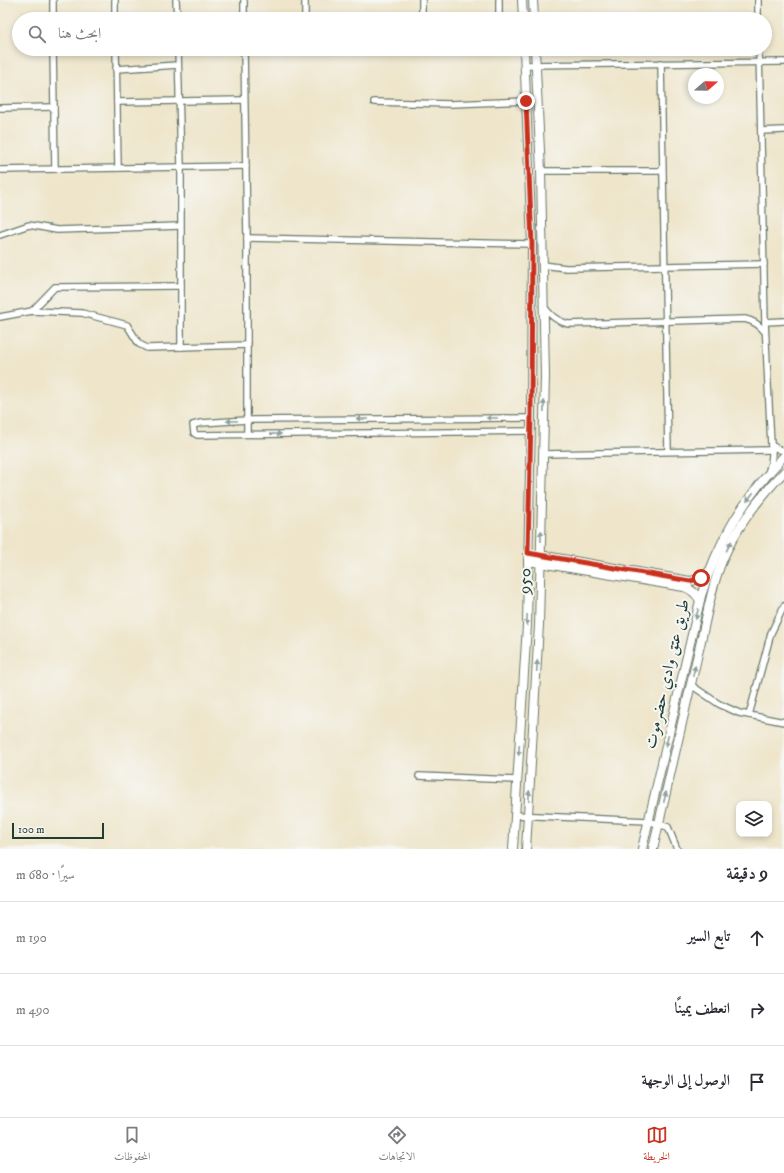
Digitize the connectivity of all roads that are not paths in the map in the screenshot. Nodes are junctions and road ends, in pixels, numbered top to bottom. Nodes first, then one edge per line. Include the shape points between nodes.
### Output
1 (53, 0) edge
2 (115, 0) edge
3 (176, 0) edge
4 (244, 0) edge
5 (305, 0) edge
6 (422, 0) edge
7 (499, 0) edge
8 (522, 0) edge
9 (533, 0) edge
10 (758, 0) edge
11 (53, 12) edge
12 (115, 12) edge
13 (177, 12) edge
14 (244, 12) edge
15 (305, 12) edge
16 (422, 12) edge
17 (499, 12) edge
18 (522, 12) edge
19 (534, 12) edge
20 (758, 12) edge
21 (54, 56) edge
22 (116, 56) edge
23 (178, 56) edge
24 (244, 56) edge
25 (524, 56) edge
26 (535, 56) edge
27 (760, 56) edge
28 (760, 62) junction
29 (784, 62) edge
30 (660, 63) junction
31 (178, 65) junction
32 (525, 65) junction
33 (536, 65) junction
34 (116, 69) junction
35 (244, 100) junction
36 (179, 101) junction
37 (526, 101) junction
38 (117, 102) junction
39 (374, 102) dead end
40 (54, 107) junction
41 (0, 108) edge
42 (784, 130) edge
43 (761, 131) junction
44 (246, 166) junction
45 (181, 167) junction
46 (118, 168) junction
47 (55, 169) junction
48 (0, 170) edge
49 (541, 171) junction
50 (662, 171) junction
51 (180, 226) junction
52 (0, 235) edge
53 (247, 238) junction
54 (532, 244) junction
55 (764, 264) junction
56 (543, 265) junction
57 (664, 265) junction
58 (181, 286) junction
59 (544, 307) junction
60 (32, 311) junction
61 (0, 317) edge
62 (665, 321) junction
63 (784, 321) edge
64 (765, 322) junction
65 (766, 333) junction
66 (248, 345) junction
67 (182, 348) junction
68 (531, 418) junction
69 (247, 420) junction
70 (531, 431) junction
71 (247, 434) junction
72 (771, 448) junction
73 (784, 450) edge
74 (668, 451) junction
75 (543, 454) junction
76 (784, 456) edge
77 (784, 472) edge
78 (767, 475) junction
79 (736, 517) junction
80 (744, 522) junction
81 (528, 557) junction
82 (541, 559) junction
83 (709, 571) junction
84 (700, 600) junction
85 (784, 606) edge
86 (691, 685) junction
87 (749, 715) junction
88 (784, 722) edge
89 (419, 776) dead end
90 (518, 780) junction
91 (515, 815) junction
92 (528, 816) junction
93 (648, 821) junction
94 (659, 824) junction
95 (513, 849) edge
96 (526, 849) edge
97 (642, 849) edge
98 (653, 849) edge
99 (677, 849) edge

1 - 11 street
2 - 12 street
3 - 13 street
4 - 14 street
5 - 15 street
6 - 16 street
7 - 17 street
8 - 18 main road
9 - 19 main road
10 - 20 street
21 - 40 street
22 - 34 street
23 - 31 street
24 - 35 street
25 - 32 main road, 950
26 - 33 main road, 950 / 950
27 - 28 street
28 - 29 street
28 - 30 street
28 - 43 street
30 - 33 street
30 - 50 street
31 - 34 street
31 - 36 street
32 - 33 street
32 - 37 main road, 950
33 - 49 main road, 950 / 950
34 - 38 street
35 - 36 street
35 - 44 street
36 - 38 street
36 - 45 street
37 - 39 street via 451,104
37 - 54 main road, 950
38 - 46 street
40 - 41 street
40 - 47 street
42 - 43 street
43 - 55 street
44 - 45 street
44 - 53 street
45 - 46 street
45 - 51 street
46 - 47 street
47 - 48 street
49 - 50 street
49 - 56 main road, 950 / 950
50 - 57 street
51 - 52 street via 57,230 29,225
51 - 58 street
53 - 54 street
53 - 66 street
54 - 68 main road, 950
55 - 57 street
55 - 64 street
56 - 57 street via 566,268
56 - 59 main road, 950 / 950
57 - 62 street
58 - 60 street via 55,287
58 - 67 street
59 - 62 street via 552,316 568,324
75 -> 59 main road, 950 / 950
60 - 61 street
60 - 67 street via 82,313 127,325 139,344 147,348
62 - 65 street via 745,319 758,324
62 - 74 street
63 - 64 street
64 - 65 street
65 - 72 street
66 - 67 street
66 - 69 street
68 -> 69 street
68 - 70 main road, 950
69 - 71 street
69 -> 71 street via 193,425 194,433 197,435
71 -> 70 street
70 - 81 main road, 950
72 - 73 street
72 - 74 street
72 - 78 street via 771,464
74 - 75 street
82 -> 75 main road, 950 / 950
76 - 78 main road, طريق عتق وادي حضرموت
77 - 80 main road, طريق عتق وادي حضرموت
78 -> 79 main road, طريق عتق وادي حضرموت
79 - 80 main road
79 - 83 main road, طريق عتق وادي حضرموت
86 -> 80 main road, طريق عتق وادي حضرموت via 716,580 727,551
81 - 82 main road
81 -> 90 main road, 950 via 527,625
82 - 83 main road via 690,581 701,578
82 - 84 main road via 688,588
92 -> 82 main road, 950 / 950
83 - 84 main road, طريق عتق وادي حضرموت
84 -> 93 main road, طريق عتق وادي حضرموت
85 - 87 street via 771,633
86 - 87 street via 719,704
94 -> 86 main road, طريق عتق وادي حضرموت
87 - 88 street
89 - 90 street
90 - 91 main road, 950
91 - 92 street
91 - 95 main road, 950
92 - 93 street
92 - 96 main road, 950 / 950
93 - 94 street
93 - 97 main road, طريق عتق وادي حضرموت
94 - 98 main road, طريق عتق وادي حضرموت
94 - 99 street via 668,826

